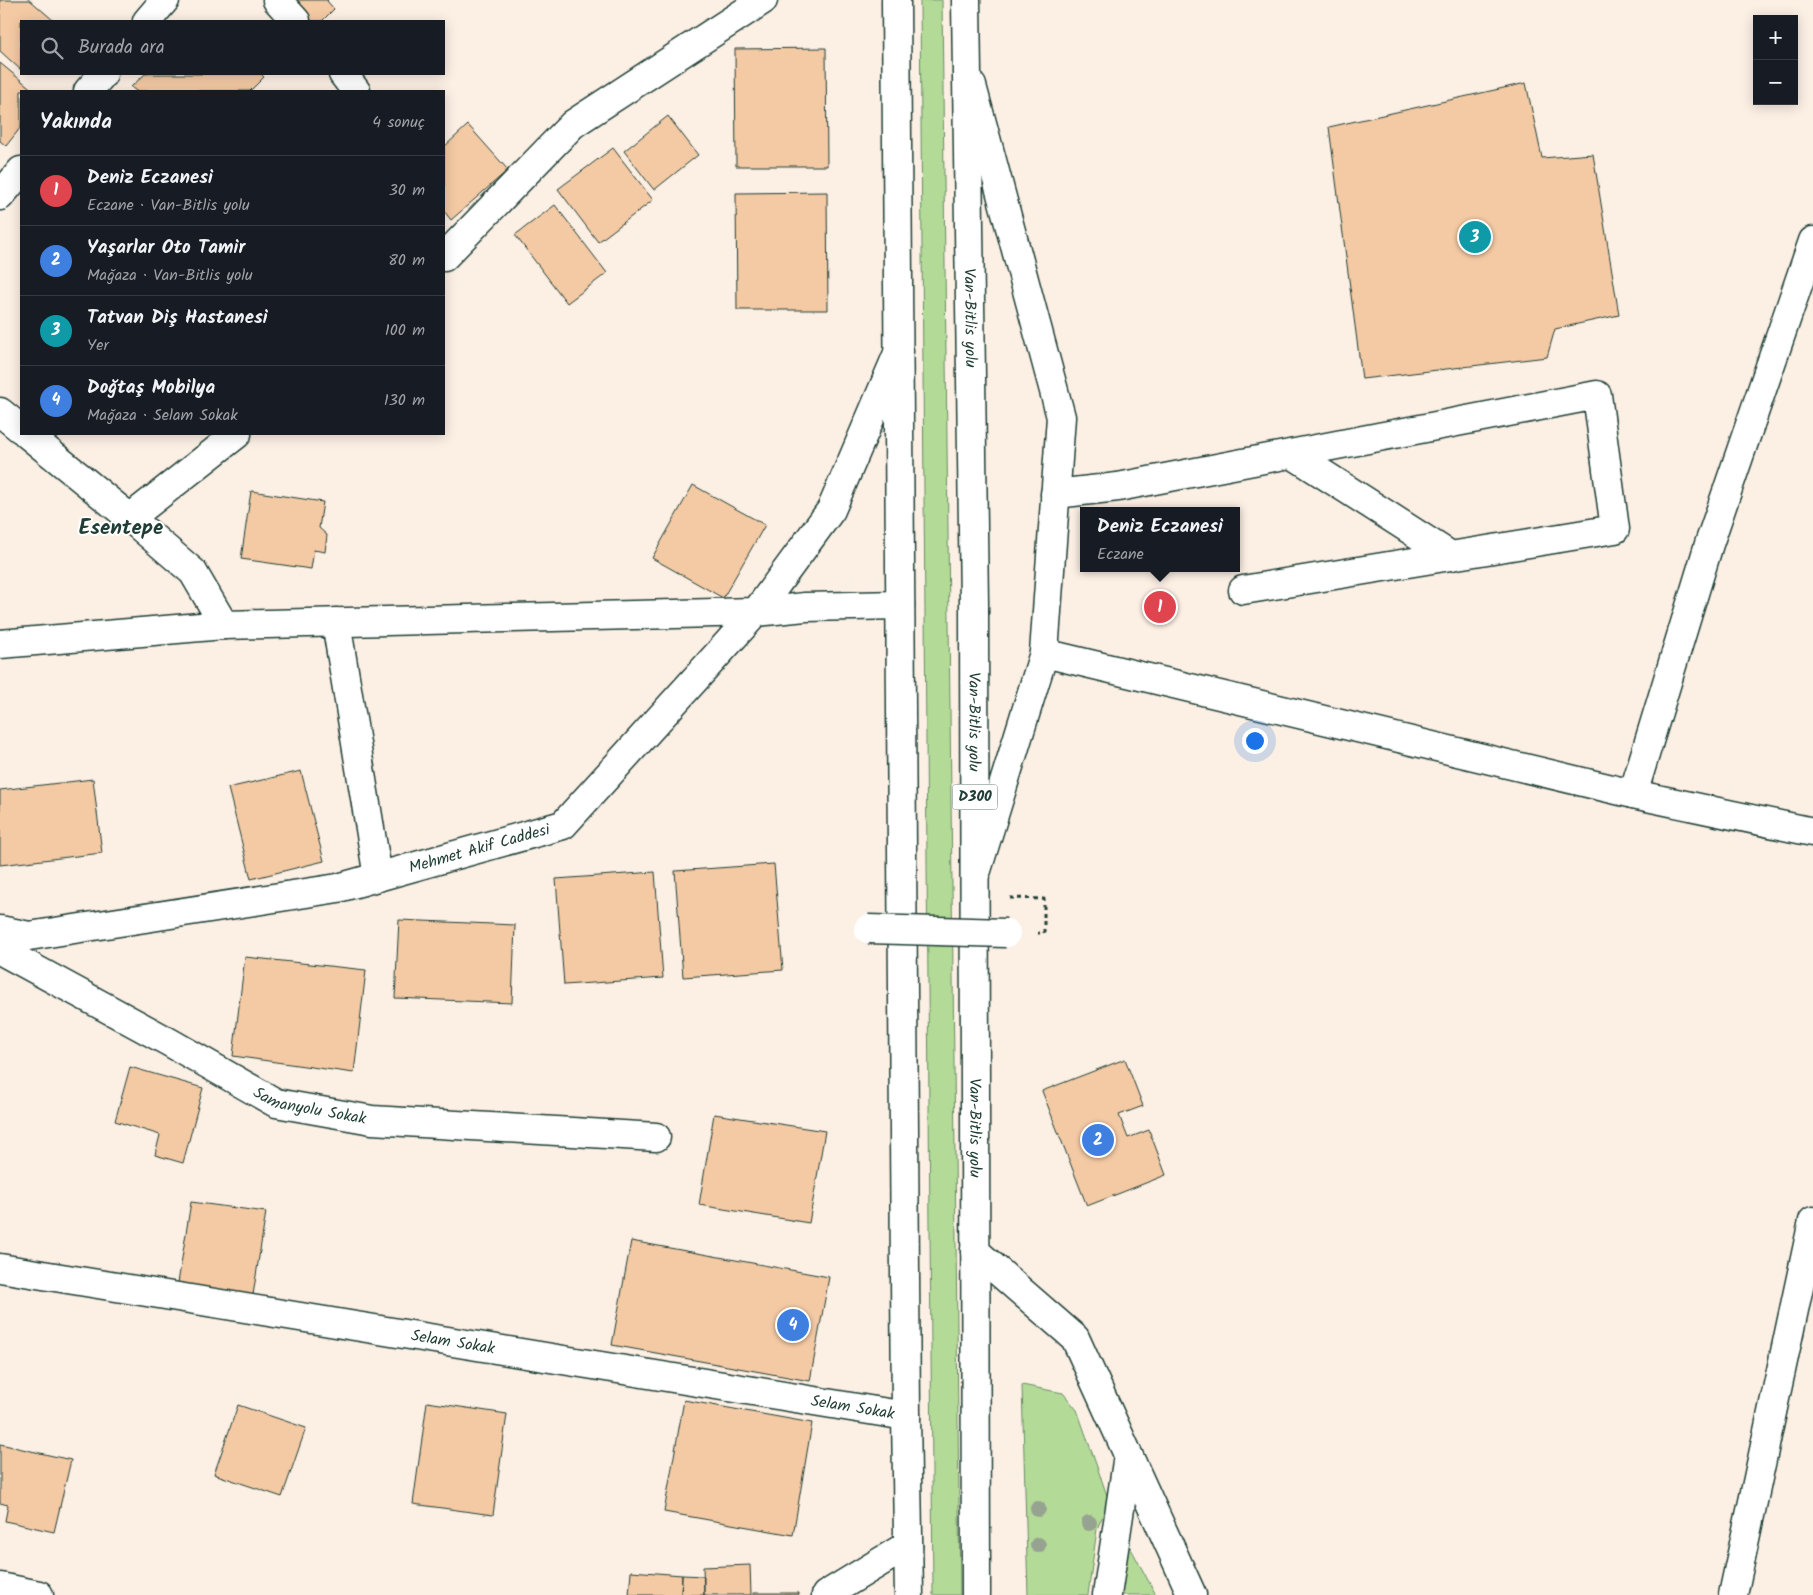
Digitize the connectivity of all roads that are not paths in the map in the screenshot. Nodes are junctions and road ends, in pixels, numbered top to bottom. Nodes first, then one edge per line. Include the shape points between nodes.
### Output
1 (165, 0) edge
2 (277, 0) edge
3 (763, 0) edge
4 (896, 0) edge
5 (966, 0) edge
6 (148, 20) edge
7 (295, 20) edge
8 (967, 67) junction
9 (102, 75) edge
10 (344, 75) edge
11 (89, 90) edge
12 (355, 90) edge
13 (20, 172) edge
14 (0, 196) edge
15 (1813, 240) edge
16 (446, 247) edge
17 (899, 351) junction
18 (0, 412) edge
19 (20, 428) edge
20 (28, 435) edge
21 (236, 435) edge
22 (1292, 454) junction
23 (1056, 494) junction
24 (130, 518) junction
25 (1451, 556) junction
26 (1243, 590) dead end
27 (900, 605) junction
28 (756, 612) junction
29 (336, 622) junction
30 (224, 625) junction
31 (0, 644) edge
32 (1044, 653) junction
33 (1633, 794) junction
34 (1813, 832) edge
35 (378, 877) junction
36 (975, 878) junction
37 (868, 929) dead end
38 (0, 930) edge
39 (1006, 934) dead end
40 (0, 950) edge
41 (656, 1136) dead end
42 (1813, 1222) edge
43 (975, 1251) junction
44 (0, 1268) edge
45 (906, 1416) junction
46 (1128, 1455) junction
47 (908, 1546) junction
48 (0, 1588) edge
49 (39, 1595) edge
50 (826, 1595) edge
51 (909, 1595) edge
52 (976, 1595) edge
53 (1107, 1595) edge
54 (1192, 1595) edge
55 (1733, 1595) edge

1 - 6 main road
2 - 7 main road
3 - 16 main road via 574,124
4 - 17 main road
5 - 8 main road, Van-Bitlis yolu / D300
8 - 23 main road via 1061,417
8 - 36 main road, Van-Bitlis yolu / D300
9 - 11 main road
10 - 12 main road
13 - 14 main road
15 - 33 main road via 1709,544
17 - 27 main road
17 - 28 main road, Mehmet Akif Caddesi via 831,510
18 - 19 main road
20 - 24 main road
21 - 24 main road
22 - 23 main road via 1118,487
22 - 25 main road
22 - 25 main road via 1597,395 1615,529
23 - 32 main road
24 - 30 main road via 193,572
25 - 26 main road
27 - 28 main road via 805,607
27 - 45 main road
28 - 29 main road
28 - 35 main road, Mehmet Akif Caddesi via 563,825
29 - 30 main road
29 - 35 main road
30 - 31 main road
32 - 33 main road
32 - 36 main road
33 - 34 main road
35 - 38 main road, Mehmet Akif Caddesi via 338,888 30,936
36 - 43 main road, Van-Bitlis yolu / D300
37 - 39 main road, bridge
40 - 41 main road, Samanyolu Sokak via 276,1102 372,1120
42 - 55 main road
43 - 46 main road via 1075,1338
43 - 52 main road, Van-Bitlis yolu / D300
44 - 45 main road, Selam Sokak
45 - 47 main road
46 - 53 main road
46 - 54 main road
47 - 50 main road
47 - 51 main road
48 - 49 main road

